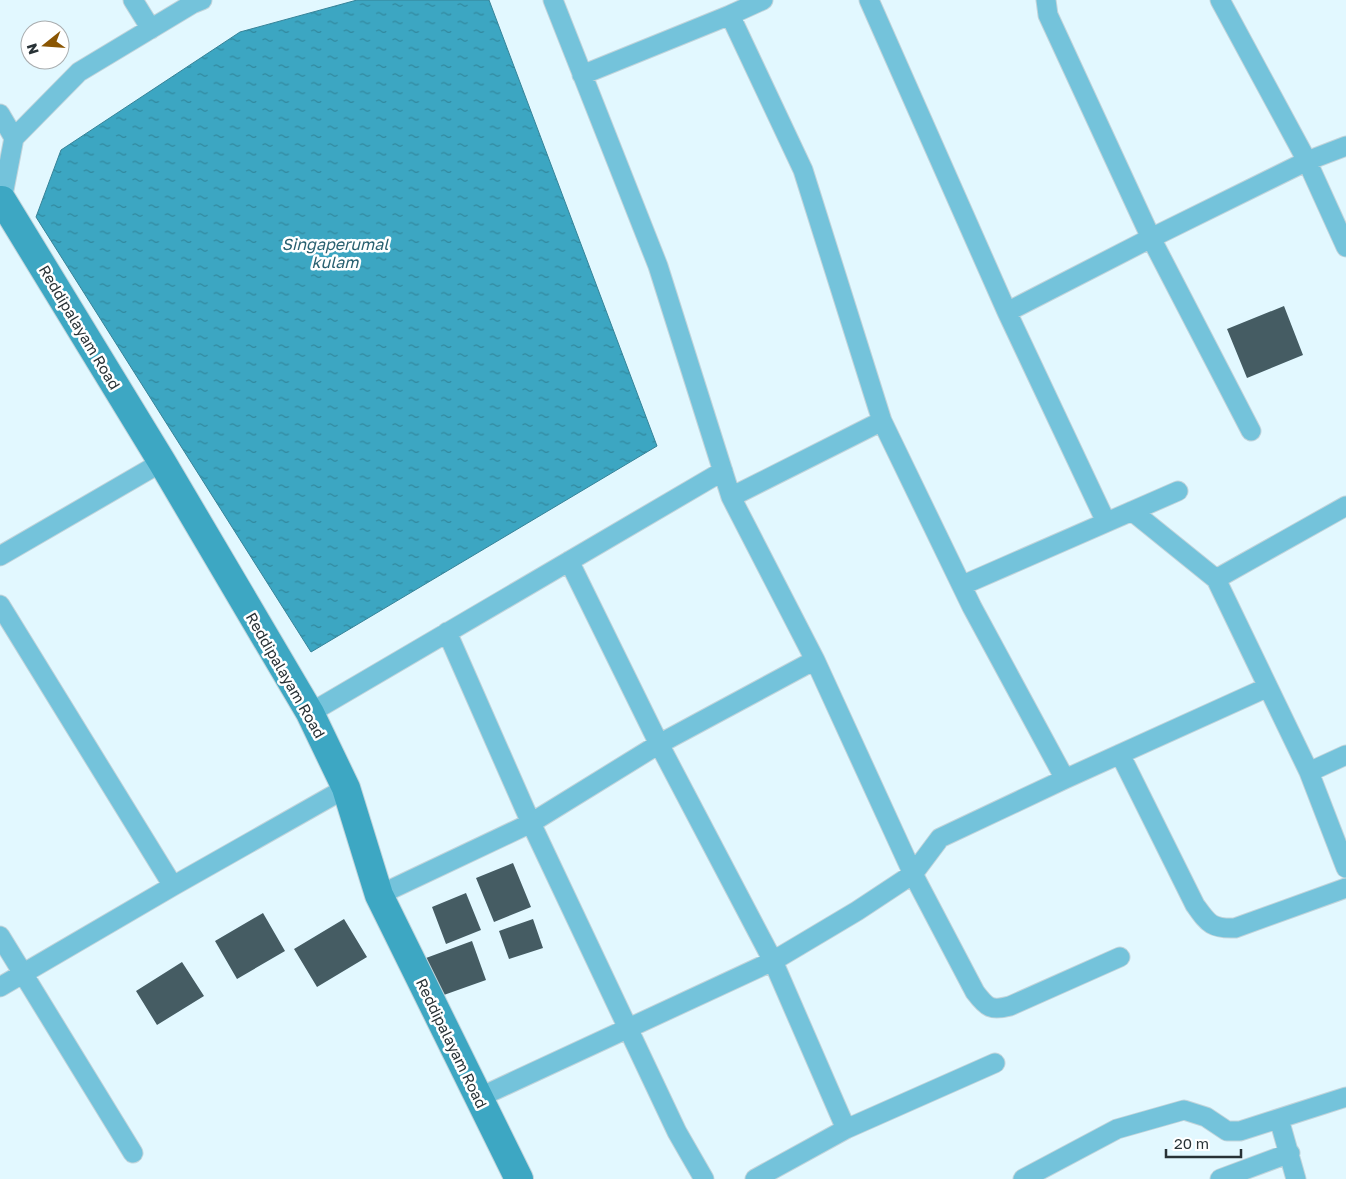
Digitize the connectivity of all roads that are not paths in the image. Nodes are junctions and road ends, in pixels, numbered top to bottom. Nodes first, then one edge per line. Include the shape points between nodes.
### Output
1 (133, 0) edge
2 (202, 0) edge
3 (553, 0) edge
4 (763, 0) edge
5 (869, 0) edge
6 (1046, 0) edge
7 (1220, 0) edge
8 (730, 15) junction
9 (151, 29) junction
10 (582, 76) junction
11 (0, 114) edge
12 (14, 138) junction
13 (1346, 146) edge
14 (1307, 161) junction
15 (1, 200) edge
16 (1151, 238) junction
17 (1346, 247) edge
18 (1007, 312) junction
19 (882, 421) junction
20 (1251, 431) dead end
21 (162, 462) junction
22 (723, 471) junction
23 (1178, 490) dead end
24 (732, 497) junction
25 (1346, 506) edge
26 (1132, 511) junction
27 (1106, 522) junction
28 (0, 556) edge
29 (569, 561) junction
30 (1216, 579) junction
31 (963, 585) junction
32 (0, 605) edge
33 (447, 632) junction
34 (815, 660) junction
35 (1268, 687) junction
36 (310, 713) junction
37 (659, 744) junction
38 (1120, 754) junction
39 (1346, 755) edge
40 (1310, 772) junction
41 (1066, 779) junction
42 (346, 788) junction
43 (531, 823) junction
44 (1346, 868) edge
45 (913, 874) junction
46 (173, 886) junction
47 (1346, 888) edge
48 (379, 895) junction
49 (0, 936) edge
50 (1120, 957) dead end
51 (773, 961) junction
52 (22, 974) junction
53 (0, 987) edge
54 (628, 1029) junction
55 (995, 1063) dead end
56 (1346, 1097) edge
57 (478, 1098) junction
58 (1279, 1119) junction
59 (846, 1130) junction
60 (133, 1153) dead end
61 (1290, 1153) junction
62 (519, 1179) edge
63 (704, 1179) edge
64 (755, 1179) edge
65 (1023, 1179) edge
66 (1220, 1179) edge
67 (1296, 1179) edge

1 - 9 street
2 - 9 street
3 - 10 street
4 - 8 street
5 - 18 street
6 - 16 street via 1048,15
7 - 14 street
8 - 10 street
8 - 19 street via 803,170
9 - 12 street via 78,72
10 - 22 street via 658,266
11 - 12 street
12 - 15 street
13 - 14 street
14 - 16 street
14 - 17 street
15 - 21 main road, Reddipalayam Road
16 - 18 street
16 - 20 street
18 - 27 street
19 - 24 street
19 - 31 street
21 - 28 street
21 - 36 main road, Reddipalayam Road
22 - 24 street
22 - 29 street
23 - 26 street
24 - 34 street
25 - 30 street
26 - 27 street
26 - 30 street
27 - 31 street
29 - 33 street
29 - 37 street
30 - 35 street
31 - 41 street
32 - 46 street
33 - 36 street
33 - 43 street
34 - 37 street
34 - 45 street
35 - 38 street
35 - 40 street
36 - 42 main road, Reddipalayam Road
37 - 43 street
37 - 51 street
38 - 41 street
38 - 47 street via 1195,905 1213,925 1220,929 1235,928
39 - 40 street
40 - 44 street
41 - 45 street via 940,838
42 - 46 street
42 - 48 main road, Reddipalayam Road
43 - 48 street
43 - 54 street
45 - 50 street via 975,992 989,1007 1010,1006
45 - 51 street
46 - 52 street
48 - 57 main road, Reddipalayam Road
49 - 52 street
51 - 54 street
51 - 59 street
52 - 53 street
52 - 60 street
54 - 57 street
54 - 63 street
55 - 59 street
56 - 58 street
57 - 62 main road, Reddipalayam Road
58 - 61 street
58 - 65 street via 1240,1131 1227,1131 1206,1117 1184,1110 1117,1130
59 - 64 street
61 - 66 street
61 - 67 street

